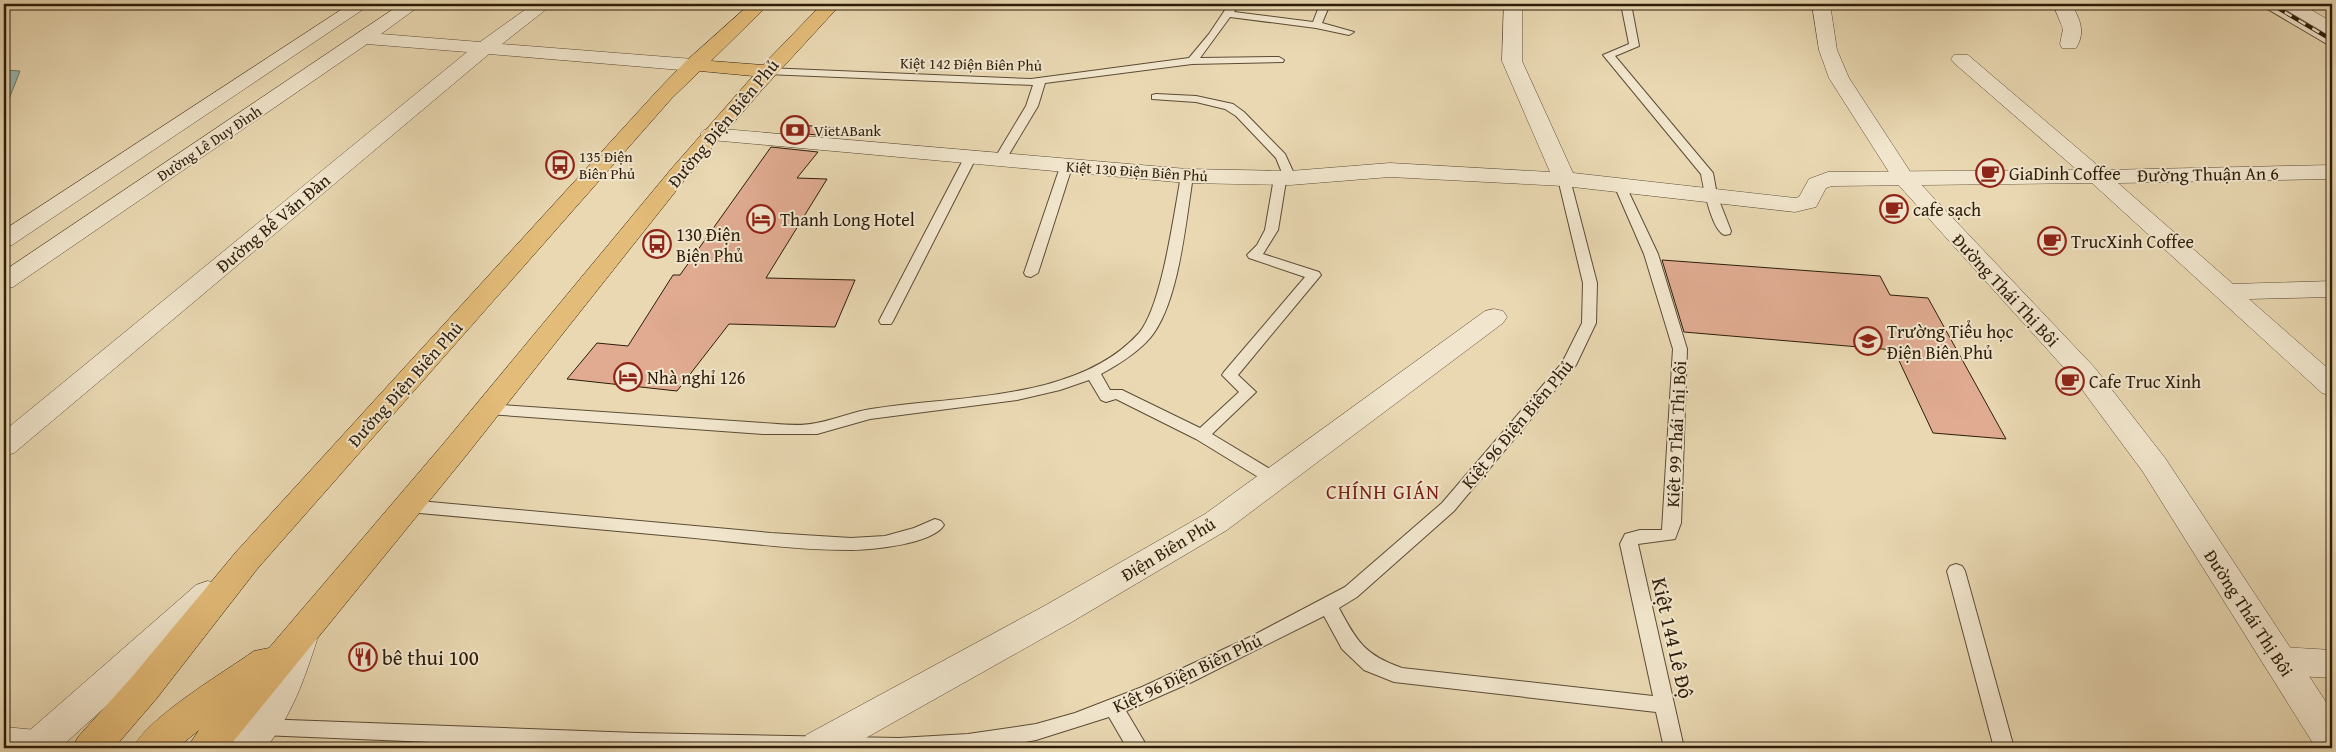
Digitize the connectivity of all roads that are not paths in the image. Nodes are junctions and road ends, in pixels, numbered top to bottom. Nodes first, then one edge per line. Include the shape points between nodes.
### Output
1 (362, 4) edge
2 (413, 4) edge
3 (544, 4) edge
4 (760, 4) edge
5 (832, 4) edge
6 (1234, 4) edge
7 (1325, 4) edge
8 (1513, 4) edge
9 (1626, 4) edge
10 (1821, 4) edge
11 (2062, 4) edge
12 (2251, 4) edge
13 (2259, 4) edge
14 (2264, 4) edge
15 (2289, 4) edge
16 (1228, 14) junction
17 (1316, 24) junction
18 (2332, 29) edge
19 (1349, 32) dead end
20 (365, 38) junction
21 (2069, 44) dead end
22 (2332, 44) edge
23 (484, 48) junction
24 (1961, 59) dead end
25 (1279, 60) dead end
26 (1192, 61) junction
27 (693, 65) junction
28 (766, 71) junction
29 (1040, 81) junction
30 (1156, 97) dead end
31 (711, 134) junction
32 (970, 158) junction
33 (999, 161) junction
34 (1066, 167) junction
35 (2332, 172) edge
36 (1187, 176) junction
37 (2097, 176) junction
38 (1285, 178) junction
39 (1564, 179) junction
40 (1905, 180) junction
41 (1620, 185) junction
42 (1711, 195) junction
43 (1725, 230) dead end
44 (4, 240) edge
45 (1031, 273) dead end
46 (4, 282) edge
47 (2332, 289) edge
48 (2224, 292) junction
49 (1494, 317) dead end
50 (886, 320) dead end
51 (1093, 372) junction
52 (2332, 387) edge
53 (488, 409) junction
54 (1202, 435) junction
55 (4, 446) edge
56 (1274, 479) junction
57 (408, 506) junction
58 (934, 525) dead end
59 (1631, 538) joint
60 (247, 560) junction
61 (1956, 570) dead end
62 (1328, 606) junction
63 (302, 634) junction
64 (2280, 661) junction
65 (2332, 664) edge
66 (1665, 705) junction
67 (1114, 708) junction
68 (252, 738) edge
69 (485, 741) edge
70 (2332, 741) edge
71 (634, 745) edge
72 (25, 746) edge
73 (819, 746) junction
74 (91, 748) edge
75 (152, 748) edge
76 (206, 748) edge
77 (864, 748) edge
78 (1138, 748) edge
79 (1674, 748) edge
80 (2004, 748) edge

1 - 44 street
2 - 20 street, Đường Lê Duy Đình
3 - 23 street, Đường Bế Văn Đàn
4 - 27 main road, Đường Điện Biên Phủ
5 - 28 main road, Đường Điện Biên Phủ
6 - 16 lane
7 - 17 lane
8 - 39 street, Kiệt 96 Điện Biên Phủ via 1512,62
9 - 42 lane via 1634,46 1608,55 1708,173
10 - 40 street, Đường Thái Thị Bôi via 1828,50 1840,78
11 - 21 street via 2073,26
12 - 13 street
14 - 22 lane
15 - 18 street
16 - 17 lane
16 - 26 lane
17 - 19 lane
20 - 23 street
20 - 46 street, Đường Lê Duy Đình
23 - 27 street
23 - 55 street, Đường Bế Văn Đàn
24 - 37 street
25 - 26 lane, Kiệt 142 Điện Biên Phủ
26 - 29 lane, Kiệt 142 Điện Biên Phủ
27 - 28 main road
27 - 60 main road, Đường Điện Biên Phủ
28 - 29 lane, Kiệt 142 Điện Biên Phủ
28 - 31 main road, Đường Điện Biên Phủ
29 - 33 lane via 1032,106
30 - 38 lane via 1196,99 1229,106 1281,157
31 - 32 street, Kiệt 130 Điện Biên Phủ
31 - 53 main road, Đường Điện Biên Phủ
32 - 33 street, Kiệt 130 Điện Biên Phủ
32 - 50 lane
33 - 34 street, Kiệt 130 Điện Biên Phủ
34 - 36 street, Kiệt 130 Điện Biên Phủ
34 - 45 lane
35 - 37 street, Đường Thuận An 6
36 - 38 street, Kiệt 130 Điện Biên Phủ
36 - 51 lane via 1174,251 1152,324 1139,341
37 - 40 street, Đường Thuận An 6
37 - 48 street
38 - 39 street, Kiệt 130 Điện Biên Phủ via 1390,170
38 - 54 lane via 1263,248 1254,255 1314,275 1229,375 1248,392
39 - 41 street
39 - 62 lane, Kiệt 96 Điện Biên Phủ via 1590,283 1589,323 1569,365 1448,508 1351,592
40 - 42 street via 1820,181 1808,202 1795,205
40 - 64 street, Đường Thái Thị Bôi via 2085,374 2154,465
41 - 42 street
41 - 59 lane, Kiệt 99 Thái Thị Bôi via 1651,254 1680,349 1672,524 1669,535
42 - 43 lane
47 - 48 street
48 - 52 street
49 - 56 street, Điện Biên Phủ
51 - 53 lane via 1020,395 868,414 803,431
51 - 54 lane via 1106,397 1116,393
53 - 57 main road, Đường Điện Biên Phủ
54 - 56 lane
56 - 73 street, Điện Biên Phủ via 1207,527 1058,614
57 - 58 lane via 851,544 885,542 919,533
57 - 63 main road, Đường Điện Biên Phủ
59 - 66 lane, Kiệt 144 Lê Độ via 1629,544
60 - 72 street, Đường Điện Biên Phủ
60 - 74 main road
61 - 80 lane
62 - 66 lane via 1349,644 1371,665 1401,676
62 - 67 lane, Kiệt 96 Điện Biên Phủ via 1139,699
63 - 68 street, Đường Điện Biên Phủ via 280,697
63 - 75 main road
63 - 76 main road
64 - 65 street
64 - 70 street, Đường Thái Thị Bôi
66 - 79 lane, Kiệt 144 Lê Độ
67 - 77 lane, Kiệt 96 Điện Biên Phủ via 1033,733 986,741
67 - 78 lane
68 - 69 lane, Kiệt 96 Điện Biên Phủ
69 - 71 lane, Kiệt 96 Điện Biên Phủ
71 - 73 lane, Kiệt 96 Điện Biên Phủ
73 - 77 lane, Kiệt 96 Điện Biên Phủ

